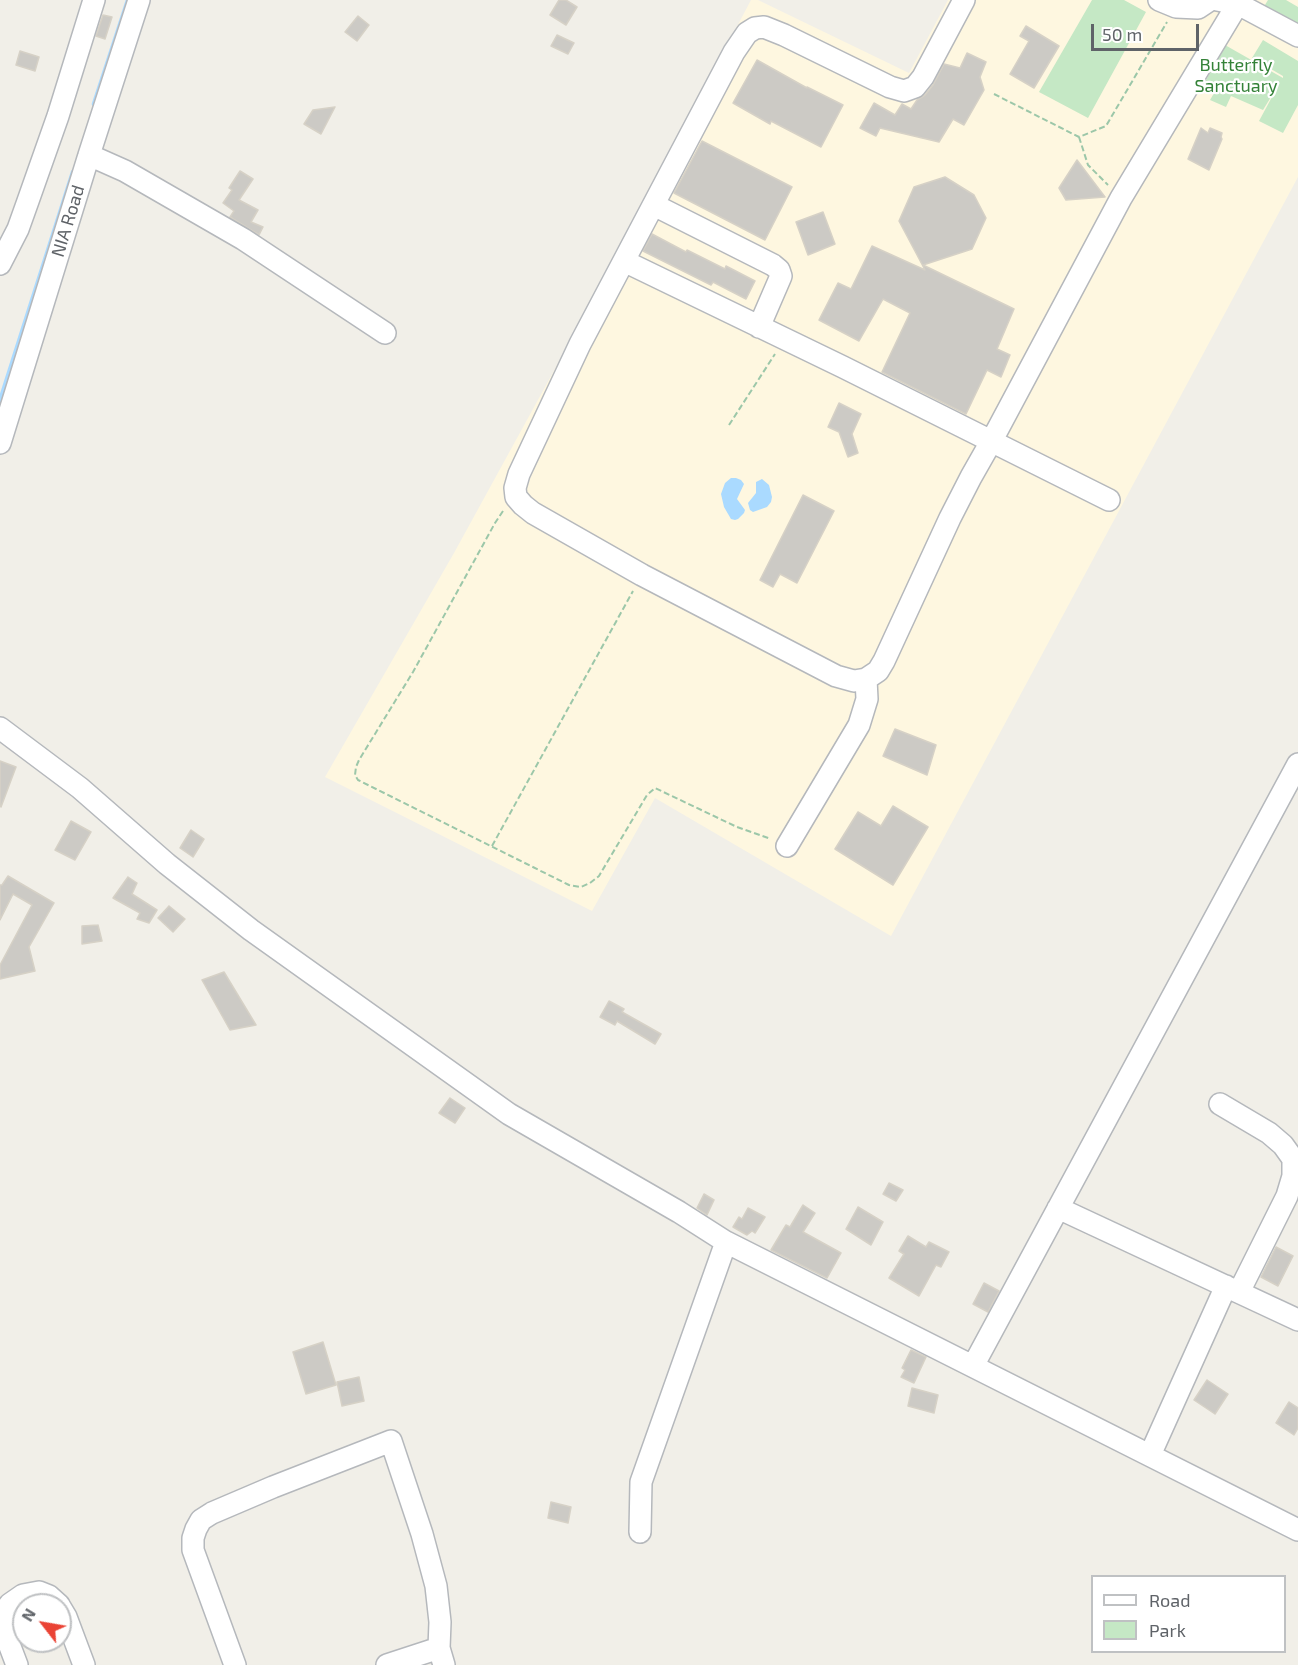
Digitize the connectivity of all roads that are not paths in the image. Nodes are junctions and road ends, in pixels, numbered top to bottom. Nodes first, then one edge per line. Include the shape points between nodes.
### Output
1 (94, 0) edge
2 (139, 0) edge
3 (964, 0) edge
4 (1210, 0) edge
5 (1232, 1) edge
6 (1168, 4) edge
7 (1298, 36) edge
8 (89, 155) junction
9 (654, 205) junction
10 (624, 261) junction
11 (0, 264) edge
12 (759, 327) junction
13 (385, 333) dead end
14 (992, 440) junction
15 (0, 443) edge
16 (1109, 500) dead end
17 (866, 679) junction
18 (0, 728) edge
19 (1298, 764) edge
20 (787, 846) road end
21 (1220, 1104) dead end
22 (1058, 1208) junction
23 (726, 1242) junction
24 (1232, 1289) junction
25 (1298, 1320) edge
26 (973, 1366) junction
27 (1150, 1455) junction
28 (1298, 1530) edge
29 (640, 1532) dead end
30 (12, 1603) edge
31 (72, 1633) edge
32 (12, 1652) edge
33 (441, 1657) edge
34 (84, 1665) edge
35 (235, 1665) edge
36 (387, 1665) edge

1 - 11 street via 28,201
2 - 8 street, NIA Road
3 - 9 street via 923,77 915,87 904,91 764,27 747,33
4 - 6 street via 1198,8
5 - 7 street
5 - 14 street
8 - 13 street via 125,171 243,239
8 - 15 street, NIA Road
9 - 10 street
9 - 12 street via 779,270 781,276
10 - 12 street
10 - 17 street via 519,474 516,497 533,513 642,575 836,676 854,681
12 - 14 street
14 - 16 street
14 - 17 street via 950,518 884,661 878,672
17 - 20 street via 867,699 859,725
18 - 23 street via 80,788 251,930 509,1114
19 - 22 street
21 - 24 street via 1269,1133 1293,1159 1287,1196
22 - 24 street
22 - 26 street
23 - 26 street
23 - 29 street via 641,1482
24 - 25 street
24 - 27 street
26 - 27 street
27 - 28 street
30 - 32 street via 4,1612 3,1621
31 - 34 street
33 - 35 street via 436,1586 391,1441 273,1487 201,1521 193,1538 193,1550
33 - 36 street

